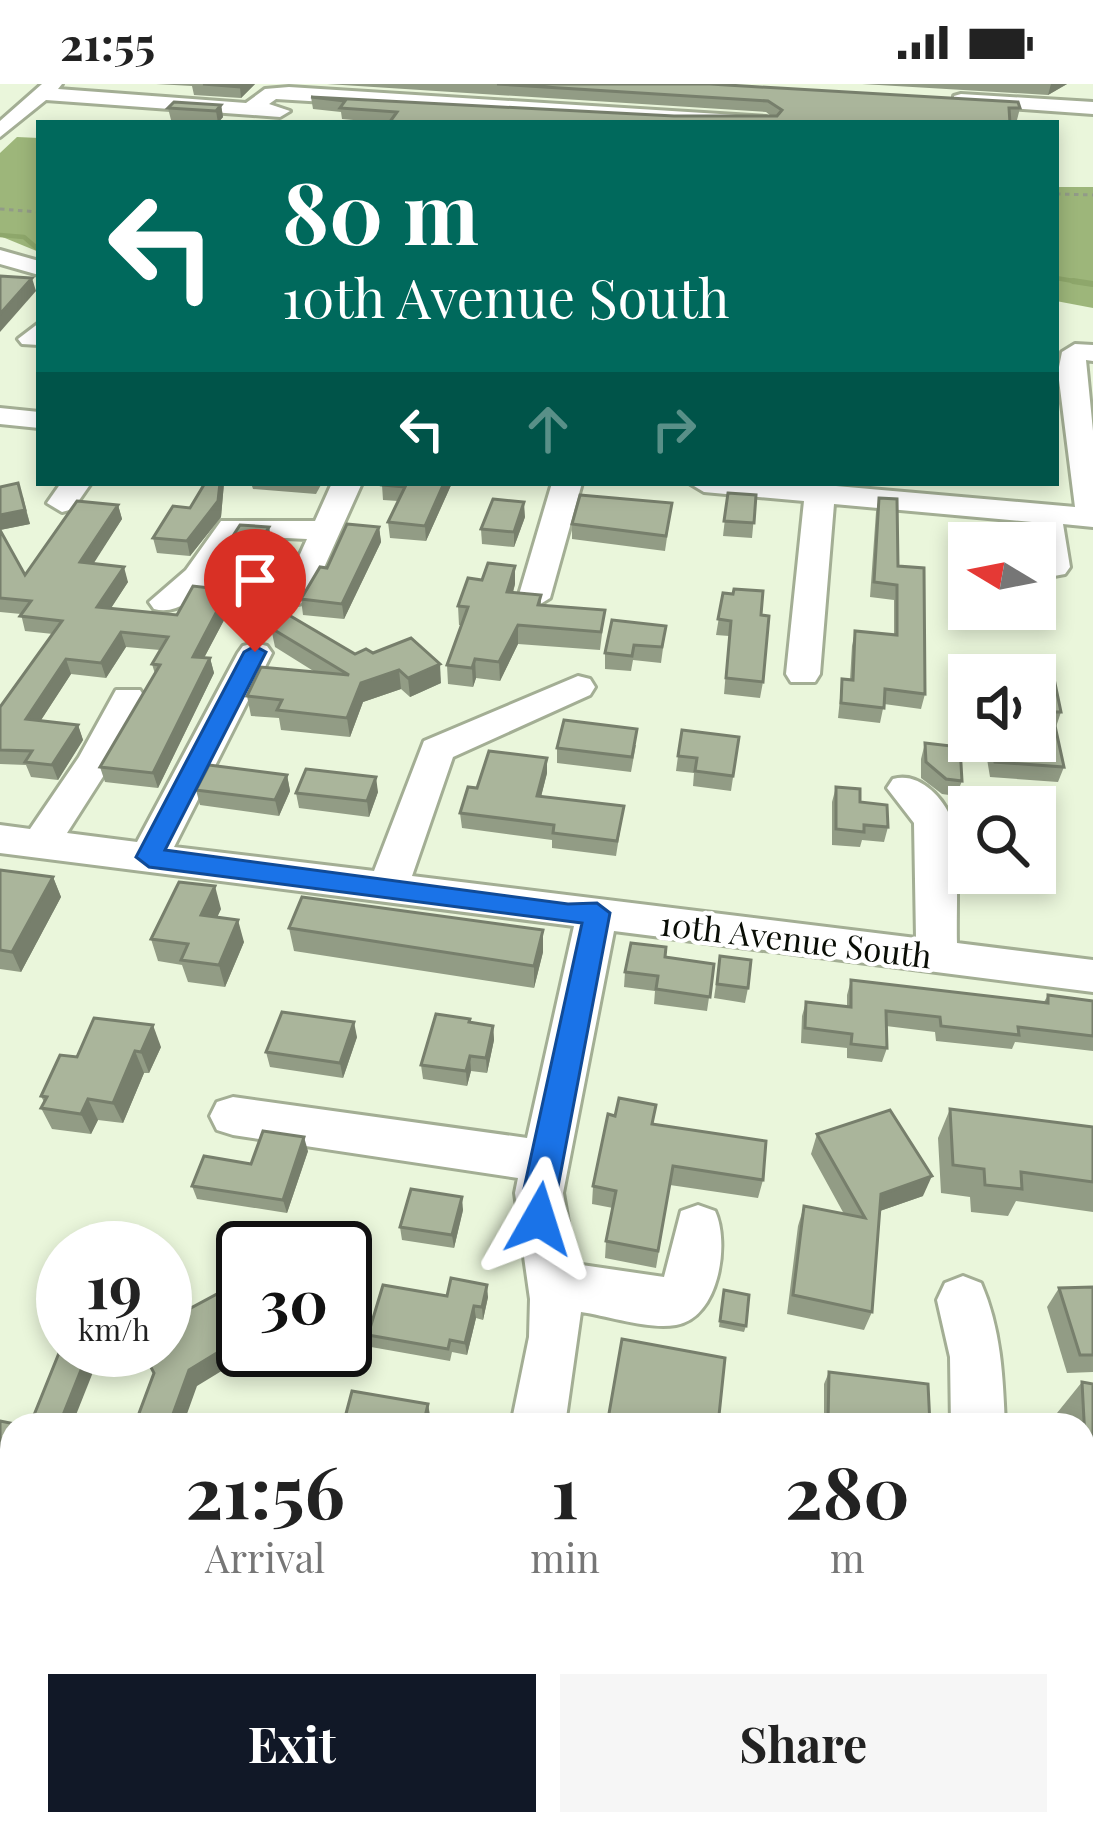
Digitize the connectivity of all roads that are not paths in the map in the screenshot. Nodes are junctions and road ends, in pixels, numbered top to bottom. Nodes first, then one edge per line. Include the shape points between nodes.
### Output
1 (47, 89) edge
2 (943, 99) edge
3 (253, 107) junction
4 (1093, 108) edge
5 (1035, 114) edge
6 (296, 120) edge
7 (719, 120) edge
8 (0, 131) edge
9 (0, 257) edge
10 (36, 267) edge
11 (1074, 362) edge
12 (0, 416) edge
13 (36, 420) edge
14 (346, 486) edge
15 (566, 486) edge
16 (736, 486) edge
17 (820, 494) junction
18 (1046, 514) junction
19 (1092, 518) edge
20 (1047, 522) edge
21 (324, 530) junction
22 (298, 594) edge
23 (534, 598) edge
24 (165, 602) dead end
25 (255, 652) dead end
26 (803, 674) dead end
27 (578, 687) dead end
28 (128, 698) dead end
29 (906, 788) dead end
30 (20, 841) edge
31 (149, 857) junction
32 (388, 889) junction
33 (597, 913) junction
34 (937, 956) junction
35 (1093, 976) edge
36 (233, 1115) dead end
37 (545, 1161) junction
38 (698, 1227) dead end
39 (553, 1284) junction
40 (963, 1300) dead end
41 (540, 1413) edge
42 (978, 1413) edge

1 - 3 street
1 - 8 street
2 - 5 street
3 - 6 street
3 - 7 street via 279,92
4 - 5 street
9 - 10 street
11 - 19 street
12 - 13 street
14 - 21 street
15 - 23 street
16 - 17 street
17 - 18 street
17 - 26 street
18 - 19 street
18 - 20 street
21 - 22 street
21 - 24 street via 232,527 197,577
25 - 31 street
27 - 32 street via 436,749
28 - 30 street via 95,761
29 - 34 street via 932,820
30 - 31 street, 10th Avenue South
31 - 32 street, 10th Avenue South
32 - 33 street, 10th Avenue South
33 - 34 street, 10th Avenue South
33 - 37 street
34 - 35 street, 10th Avenue South
36 - 37 street
37 - 39 street via 539,1219
38 - 39 street via 692,1278 674,1303
39 - 41 street via 555,1336
40 - 42 street

